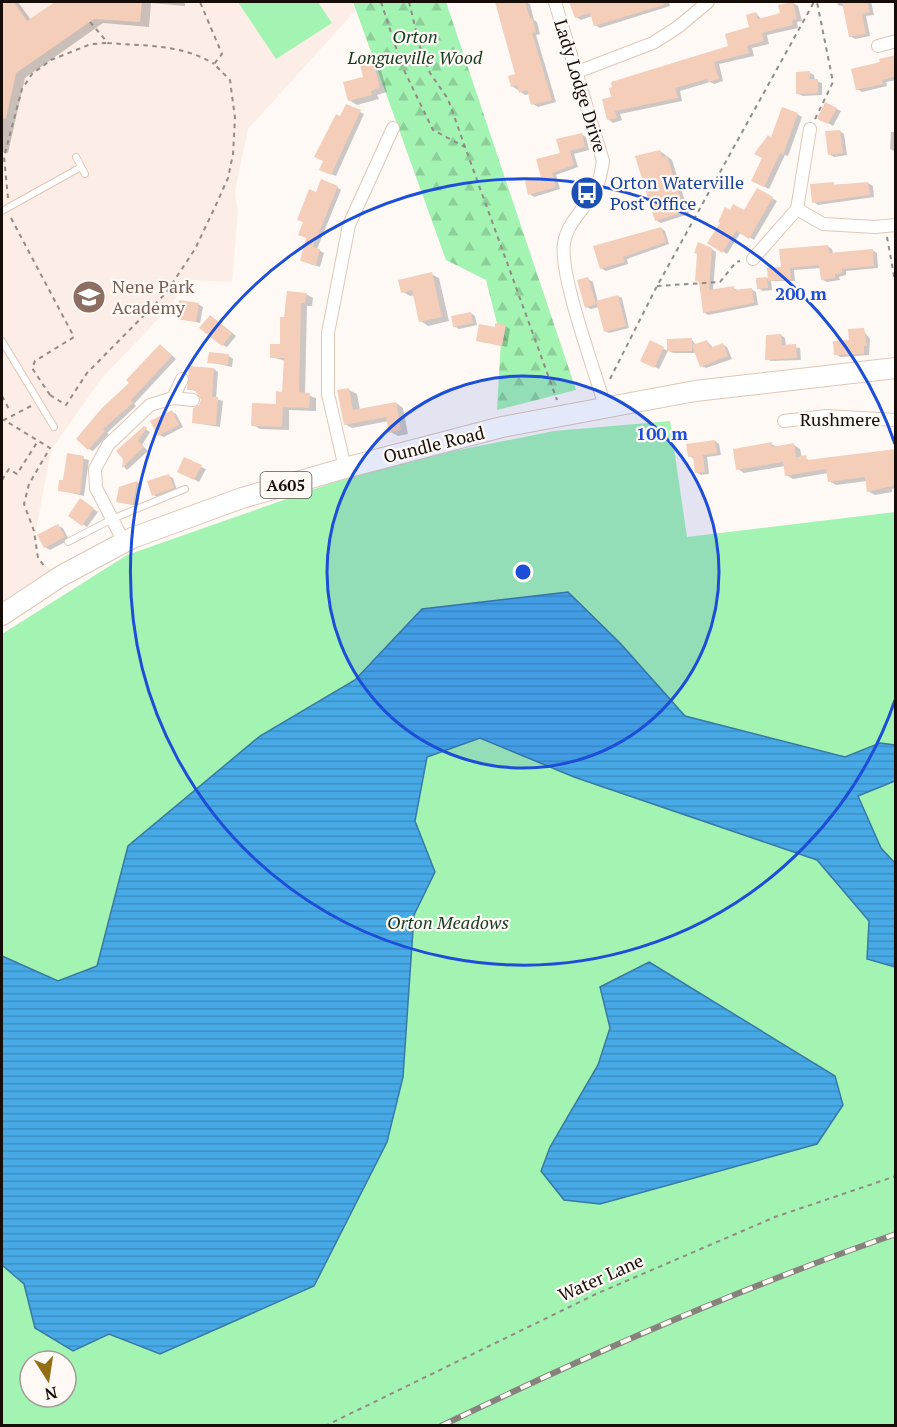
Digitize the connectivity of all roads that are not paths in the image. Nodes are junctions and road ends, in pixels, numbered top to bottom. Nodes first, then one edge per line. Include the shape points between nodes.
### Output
1 (555, 2) edge
2 (708, 2) edge
3 (896, 41) edge
4 (878, 46) dead end
5 (577, 72) junction
6 (393, 128) dead end
7 (810, 129) road end
8 (76, 157) dead end
9 (81, 166) junction
10 (85, 174) dead end
11 (797, 210) junction
12 (2, 211) edge
13 (890, 225) edge
14 (753, 259) road end
15 (2, 341) edge
16 (896, 369) edge
17 (182, 378) dead end
18 (173, 398) junction
19 (193, 400) dead end
20 (603, 401) junction
21 (896, 420) edge
22 (784, 421) dead end
23 (54, 427) dead end
24 (345, 468) junction
25 (185, 489) dead end
26 (112, 519) junction
27 (68, 542) dead end
28 (124, 542) junction
29 (2, 615) edge

1 - 5 street, Lady Lodge Drive
2 - 5 street via 653,43
3 - 4 street
5 - 20 street, Lady Lodge Drive via 603,161 592,195 564,242 565,264
6 - 24 street via 349,225 328,333 328,394
7 - 11 street
8 - 9 lane
9 - 10 lane
9 - 12 lane
11 - 13 street via 823,224
11 - 14 street
15 - 23 lane
16 - 20 main road, Oundle Road / A605
17 - 18 street
18 - 19 street
18 - 26 street via 150,405 108,445 95,469 96,488
20 - 24 main road, Oundle Road / A605 via 563,416 502,427
21 - 22 street, Rushmere via 826,416
24 - 28 main road, Oundle Road / A605 via 242,498
25 - 26 lane
26 - 27 lane
26 - 28 street
28 - 29 main road, Oundle Road / A605 via 61,576

